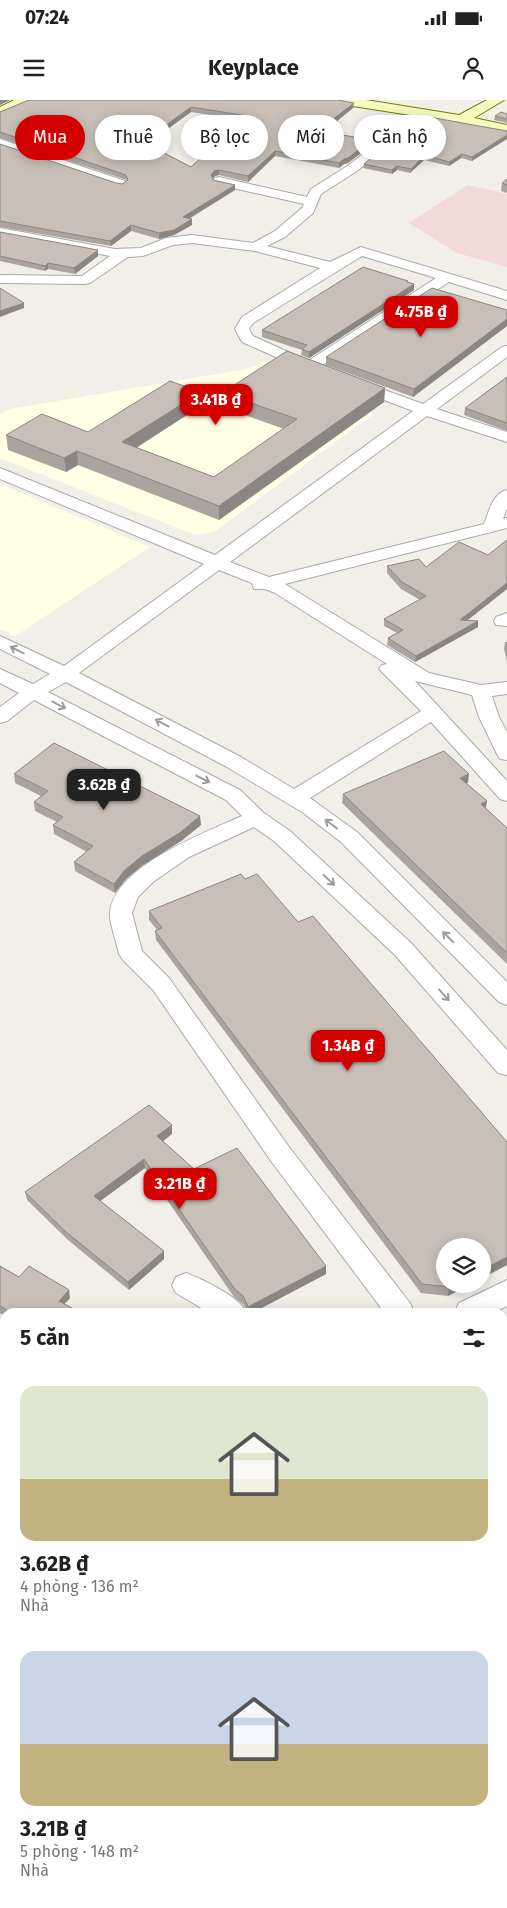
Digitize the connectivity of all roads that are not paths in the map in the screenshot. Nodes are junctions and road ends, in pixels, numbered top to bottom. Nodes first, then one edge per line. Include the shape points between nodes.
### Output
1 (25, 100) edge
2 (340, 100) edge
3 (497, 100) edge
4 (0, 112) edge
5 (420, 113) junction
6 (461, 119) junction
7 (507, 129) edge
8 (0, 143) edge
9 (219, 181) edge
10 (120, 184) edge
11 (312, 202) junction
12 (0, 232) edge
13 (255, 247) junction
14 (124, 253) junction
15 (332, 267) junction
16 (446, 278) junction
17 (0, 279) edge
18 (507, 296) edge
19 (507, 350) edge
20 (309, 367) junction
21 (327, 373) edge
22 (345, 380) edge
23 (425, 410) junction
24 (507, 437) edge
25 (0, 473) edge
26 (507, 495) edge
27 (501, 527) edge
28 (217, 563) junction
29 (264, 582) junction
30 (0, 642) edge
31 (65, 674) junction
32 (0, 675) edge
33 (507, 688) edge
34 (481, 691) junction
35 (33, 692) junction
36 (432, 712) junction
37 (0, 718) edge
38 (507, 754) edge
39 (507, 794) edge
40 (295, 798) junction
41 (256, 818) junction
42 (507, 996) edge
43 (507, 1066) edge
44 (186, 1285) dead end
45 (507, 1292) edge
46 (225, 1308) edge
47 (397, 1308) edge
48 (477, 1308) edge

1 - 4 main road
2 - 5 main road
3 - 6 main road
5 - 6 main road
5 - 11 street via 353,168 316,192
6 - 7 main road
8 - 10 street
9 - 11 street
11 - 13 street via 308,210 280,234
12 - 14 street
13 - 14 street via 192,239 171,241 143,252
13 - 15 street
14 - 17 street via 85,280
15 - 16 street via 361,251
15 - 20 street via 247,320 242,329 247,338
16 - 18 street
16 - 20 street
19 - 23 street
20 - 21 street
22 - 23 street
23 - 24 street
23 - 28 street
25 - 28 street
26 - 27 street via 500,504
27 - 29 street
28 - 29 street
28 - 31 street
29 - 34 street via 281,589 422,677
29 - 36 street via 256,587 294,606 348,640 406,684
31 -> 30 street
31 - 35 street
40 -> 31 street via 234,762
32 - 35 street
33 - 34 street
34 - 38 street via 489,717
35 - 37 street
35 -> 41 street via 232,794
36 - 39 street
36 - 40 street
42 -> 40 street via 348,837
41 -> 43 street via 282,836 403,949
41 - 47 street via 181,852 128,893 121,913 131,954 161,984 280,1154
44 - 46 street
45 - 48 street

